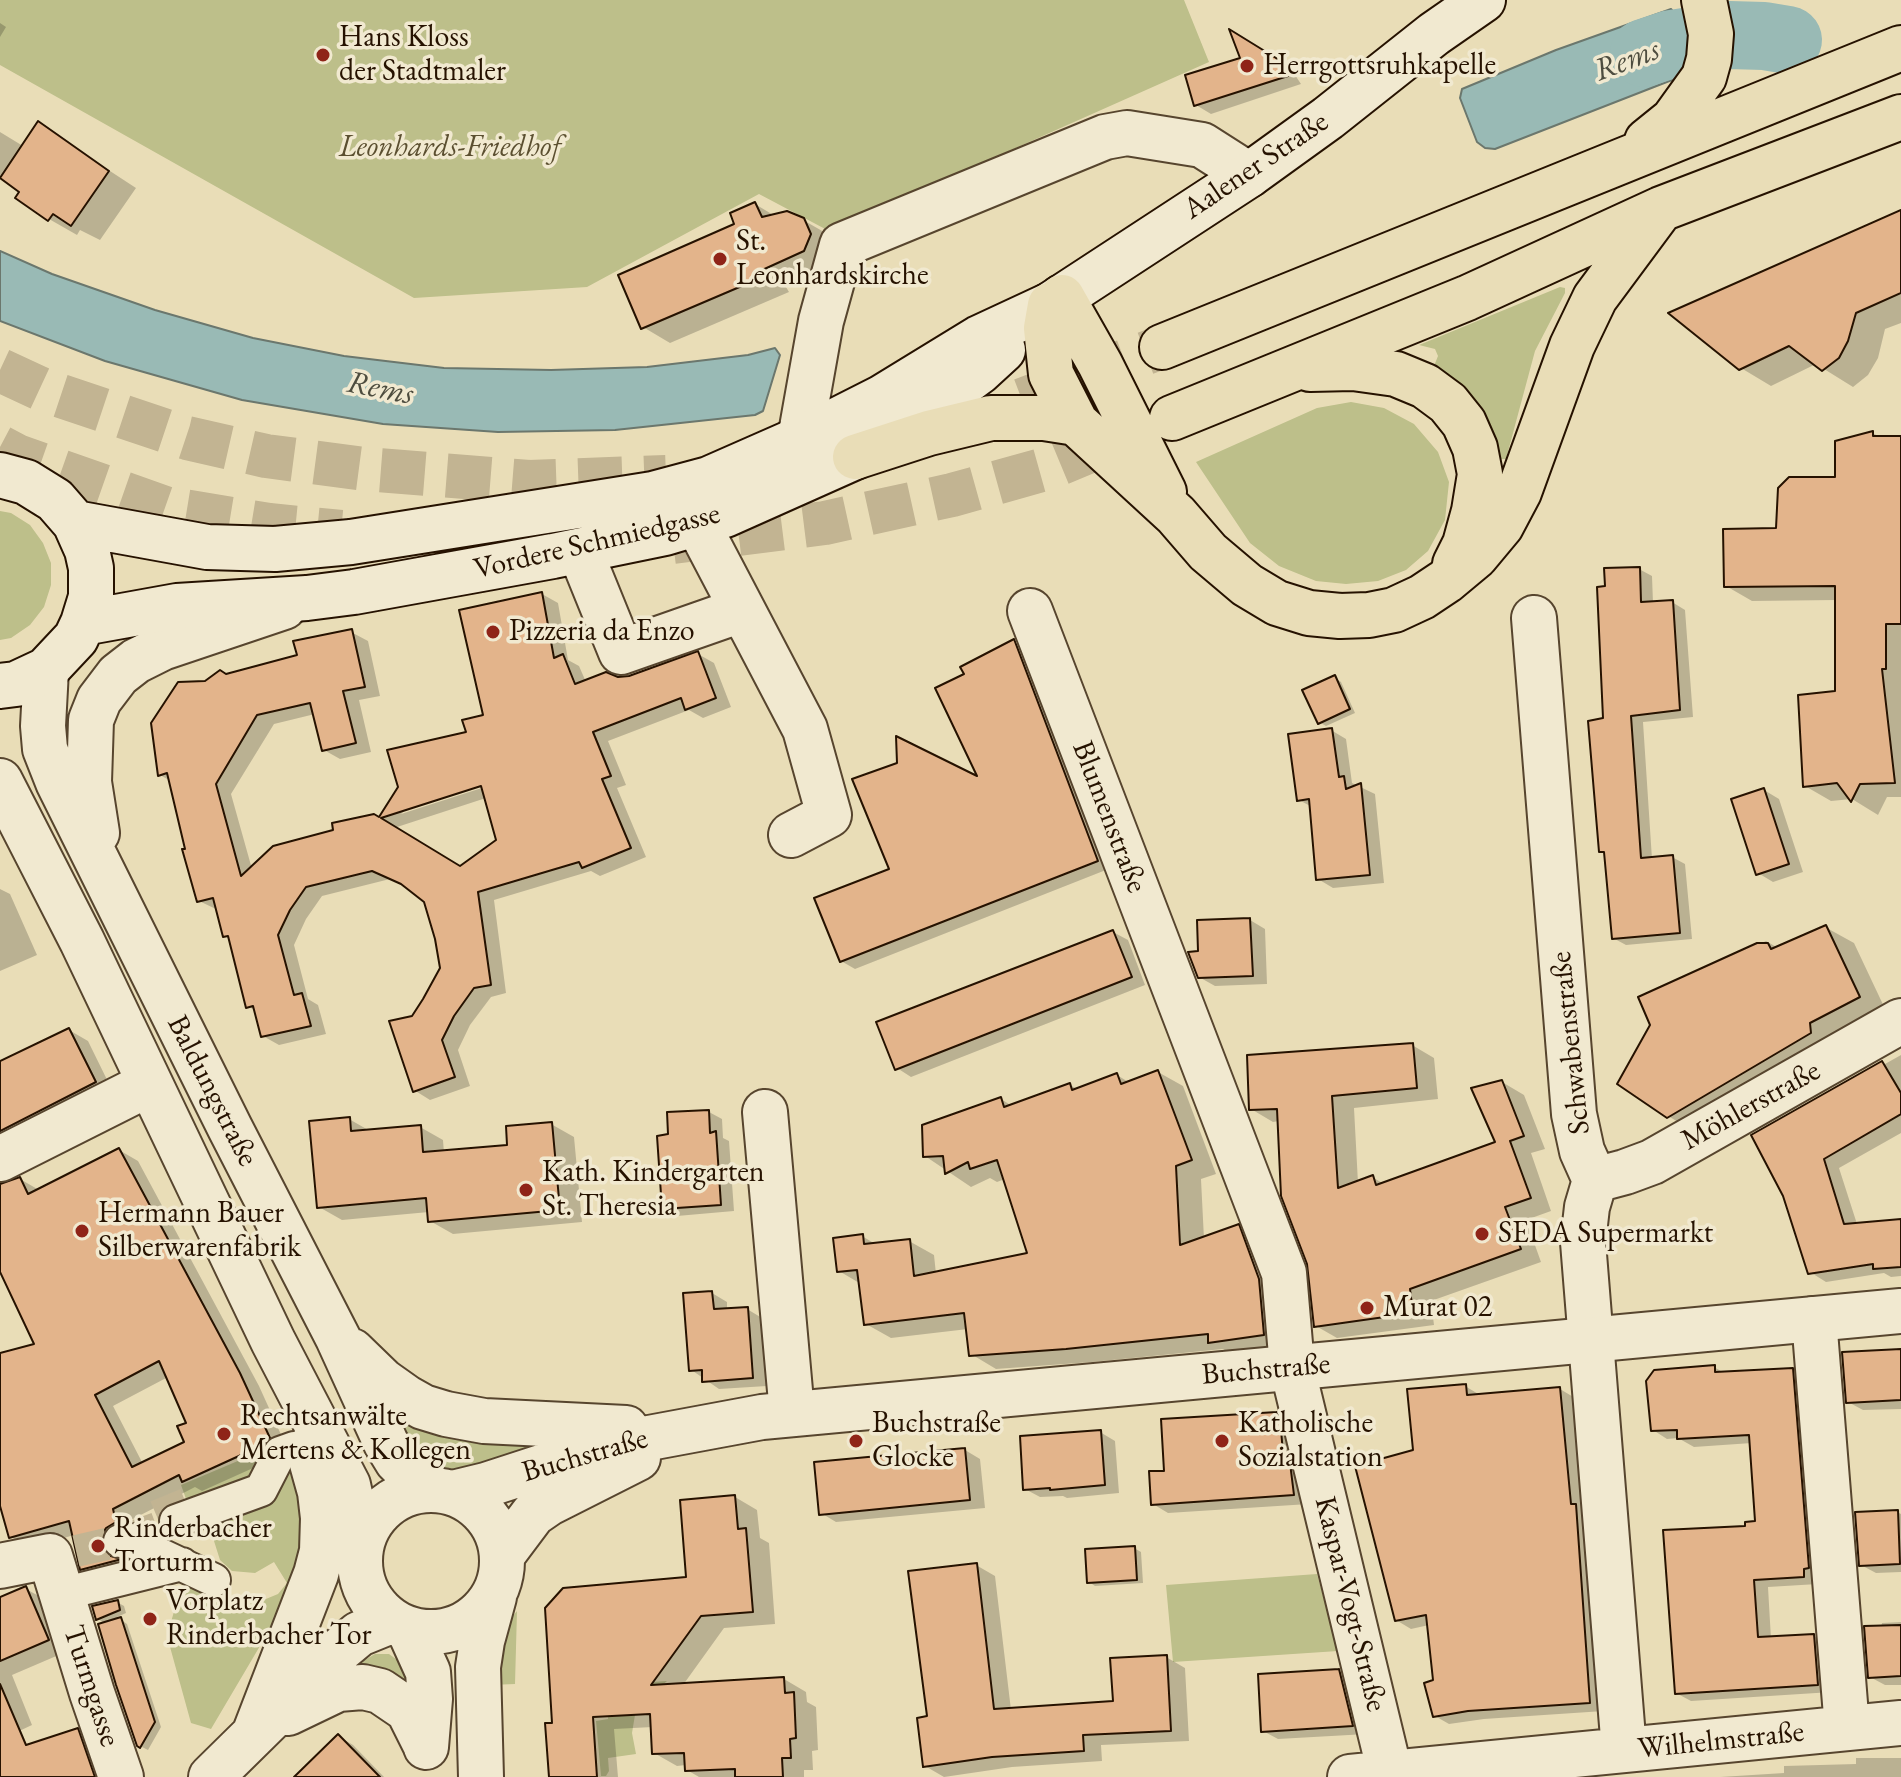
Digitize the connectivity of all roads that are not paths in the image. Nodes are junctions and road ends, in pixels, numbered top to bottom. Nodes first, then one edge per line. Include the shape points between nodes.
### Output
1 (1483, 0) edge
2 (1704, 0) edge
3 (1901, 48) edge
4 (1901, 117) edge
5 (1627, 157) junction
6 (1249, 175) junction
7 (1661, 209) junction
8 (1056, 301) junction
9 (1162, 347) tunnel mouth
10 (1292, 369) junction
11 (1172, 418) tunnel mouth
12 (1076, 423) junction
13 (800, 439) junction
14 (855, 457) junction
15 (0, 475) edge
16 (1176, 515) junction
17 (75, 523) junction
18 (697, 523) junction
19 (580, 551) junction
20 (1446, 581) junction
21 (307, 598) junction
22 (741, 610) junction
23 (1030, 611) dead end
24 (1534, 618) dead end
25 (83, 623) junction
26 (46, 670) junction
27 (0, 686) edge
28 (0, 781) edge
29 (791, 835) dead end
30 (108, 882) junction
31 (1901, 1021) edge
32 (1188, 1022) joint
33 (149, 1084) junction
34 (765, 1112) dead end
35 (0, 1159) edge
36 (1595, 1180) junction
37 (1901, 1311) edge
38 (1814, 1319) junction
39 (338, 1338) junction
40 (1591, 1339) junction
41 (273, 1341) junction
42 (1292, 1367) junction
43 (792, 1413) junction
44 (699, 1427) junction
45 (294, 1448) dead end
46 (444, 1491) junction
47 (120, 1541) tunnel mouth
48 (503, 1554) junction
49 (360, 1555) junction
50 (1, 1561) edge
51 (182, 1564) junction
52 (63, 1567) junction
53 (214, 1580) dead end
54 (494, 1597) junction
55 (400, 1626) junction
56 (1901, 1723) edge
57 (1847, 1728) junction
58 (255, 1732) junction
59 (1624, 1750) junction
60 (425, 1762) edge
61 (1377, 1776) edge
62 (121, 1777) edge
63 (211, 1777) edge
64 (481, 1777) edge

1 - 6 street, Aalener Straße
2 - 5 highway via 1711,34 1704,77 1673,120
3 - 5 highway
4 - 7 highway
5 - 9 highway
6 - 8 street, Aalener Straße
6 - 13 street via 1202,145 1127,133 1105,137 842,245 821,321
7 - 10 highway via 1467,298
7 - 20 highway via 1595,298 1501,526
8 - 12 highway via 1046,328 1051,374
8 - 13 street, Vordere Schmiedgasse
8 - 14 street, Vordere Schmiedgasse via 979,372
8 - 16 highway via 1100,364
10 - 11 highway
10 - 20 highway via 1396,374 1425,386 1464,423 1480,474 1465,544
12 - 14 highway via 991,418
12 - 16 highway
13 - 17 street, Vordere Schmiedgasse via 709,479 653,494 351,542 275,549 207,547
14 - 18 street, Vordere Schmiedgasse
15 - 17 street via 26,482 55,500
16 - 20 highway via 1247,585 1277,603 1309,613 1369,615 1394,610
17 - 25 street via 91,568 91,597
18 - 19 street, Vordere Schmiedgasse
18 - 22 street
19 - 21 street, Vordere Schmiedgasse
19 - 22 street via 621,652
21 - 25 street, Vordere Schmiedgasse via 177,606
21 - 30 street via 149,655 118,675 99,700 91,720 89,782
22 - 29 street via 805,729 829,815
23 - 32 street, Blumenstraße
24 - 36 street, Schwabenstraße via 1574,1114
25 - 26 street
26 - 27 street
26 - 30 street, Baldungstraße via 45,749
28 - 33 street, Baldungstraße
30 - 39 street, Baldungstraße
31 - 36 street, Möhlerstraße via 1652,1162
32 - 42 street, Kaspar-Vogt-Straße via 1284,1273
33 - 35 street
33 - 41 street, Baldungstraße
34 - 43 street
36 - 40 street via 1583,1242
37 - 38 street, Buchstraße
38 - 40 street, Buchstraße
38 - 57 street
39 - 44 street via 407,1398 446,1414 497,1422
39 - 46 street, Baldungstraße via 397,1461 413,1477
40 - 42 street, Buchstraße
40 - 59 street
41 - 49 street, Baldungstraße via 348,1485
41 - 58 street via 284,1394 320,1492 322,1551
42 - 43 street, Buchstraße
42 - 61 street, Kaspar-Vogt-Straße
43 - 44 street, Buchstraße
44 - 46 street, Buchstraße via 606,1446 486,1485
44 - 48 street, Buchstraße via 549,1503 528,1519
45 - 51 street via 280,1453 261,1490 186,1518
46 - 48 street via 472,1502 487,1516
46 - 49 street via 415,1491 396,1498 368,1526
47 - 51 street via 127,1539
48 - 54 street
49 - 55 street via 364,1588 375,1607
49 - 58 street via 346,1604
50 - 52 street
51 - 52 street
51 - 53 street
52 - 62 street, Turmgasse via 92,1693
54 - 55 street via 478,1616 457,1628 433,1633
54 - 64 street via 478,1667
55 - 58 street via 359,1634
55 - 60 street via 428,1672
56 - 57 street, Wilhelmstraße
57 - 59 street, Wilhelmstraße
58 - 60 street via 316,1698 363,1687 380,1691 408,1710
58 - 63 street
59 - 61 street, Wilhelmstraße

